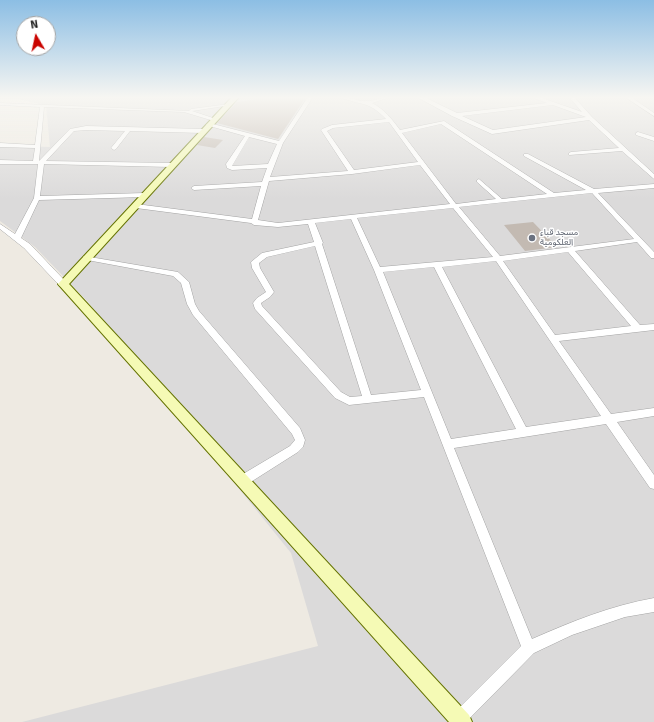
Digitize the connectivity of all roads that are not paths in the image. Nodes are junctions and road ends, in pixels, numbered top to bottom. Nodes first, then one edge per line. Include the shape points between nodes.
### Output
1 (40, 131) edge
2 (71, 131) edge
3 (129, 131) edge
4 (204, 131) edge
5 (229, 131) edge
6 (288, 131) edge
7 (324, 131) edge
8 (405, 131) edge
9 (455, 131) edge
10 (489, 131) edge
11 (504, 131) edge
12 (603, 131) edge
13 (400, 132) joint
14 (638, 134) dead end
15 (248, 135) junction
16 (654, 138) edge
17 (280, 143) junction
18 (0, 145) edge
19 (38, 147) junction
20 (114, 148) dead end
21 (622, 149) junction
22 (571, 154) dead end
23 (526, 155) dead end
24 (0, 162) edge
25 (39, 163) junction
26 (421, 163) junction
27 (172, 165) junction
28 (270, 166) junction
29 (352, 172) junction
30 (654, 177) edge
31 (478, 181) dead end
32 (265, 182) junction
33 (654, 186) edge
34 (194, 188) dead end
35 (594, 192) junction
36 (145, 195) junction
37 (553, 195) junction
38 (37, 198) junction
39 (501, 201) junction
40 (136, 206) junction
41 (456, 206) junction
42 (353, 217) junction
43 (312, 222) junction
44 (254, 223) junction
45 (0, 226) edge
46 (17, 238) junction
47 (640, 240) junction
48 (319, 243) junction
49 (570, 250) junction
50 (654, 256) edge
51 (87, 258) junction
52 (498, 259) junction
53 (437, 265) junction
54 (378, 270) junction
55 (63, 284) junction
56 (654, 327) edge
57 (638, 329) junction
58 (554, 338) junction
59 (427, 393) junction
60 (368, 400) junction
61 (654, 412) edge
62 (608, 418) junction
63 (523, 432) junction
64 (448, 444) junction
65 (242, 481) junction
66 (654, 484) edge
67 (654, 604) edge
68 (529, 648) junction
69 (460, 720) edge

1 - 19 street
2 - 25 street
3 - 20 street
4 - 27 street
5 - 15 street
6 - 17 street
7 - 29 street
8 - 13 street
9 - 37 street
10 - 11 street
12 - 21 street
13 - 26 street
14 - 16 street
15 - 17 street
15 - 28 street via 229,167
17 - 28 street
18 - 19 street
19 - 25 street
21 - 22 street
21 - 30 street
23 - 35 street
24 - 25 street
25 - 27 street
25 - 38 street
26 - 29 street
26 - 41 street
27 - 36 street
28 - 32 street
29 - 32 street
31 - 39 street
32 - 34 street
32 - 44 street
33 - 35 street
35 - 37 street
35 - 47 street
36 - 38 street
36 - 40 street
37 - 39 street
38 - 46 street
39 - 41 street
40 - 44 street
40 - 51 street
41 - 42 street
41 - 52 street
42 - 43 street
42 - 54 street
43 - 44 street via 278,225
43 - 48 street
45 - 46 street
46 - 55 street
47 - 49 street
47 - 50 street
48 - 60 street
48 - 60 street via 265,255 255,262 270,292 258,300 257,304 341,398 349,401
49 - 52 street
49 - 57 street
51 - 55 street
51 - 65 street via 180,276 185,282 196,313 296,431 300,440 294,449
52 - 53 street
52 - 58 street
53 - 54 street
53 - 63 street
54 - 59 street
55 - 65 street
56 - 57 street
57 - 58 street
58 - 62 street
59 - 60 street
59 - 64 street
61 - 62 street
62 - 63 street
62 - 66 street
63 - 64 street
64 - 68 street
65 - 69 street
67 - 68 street via 625,610 570,629
68 - 69 street

